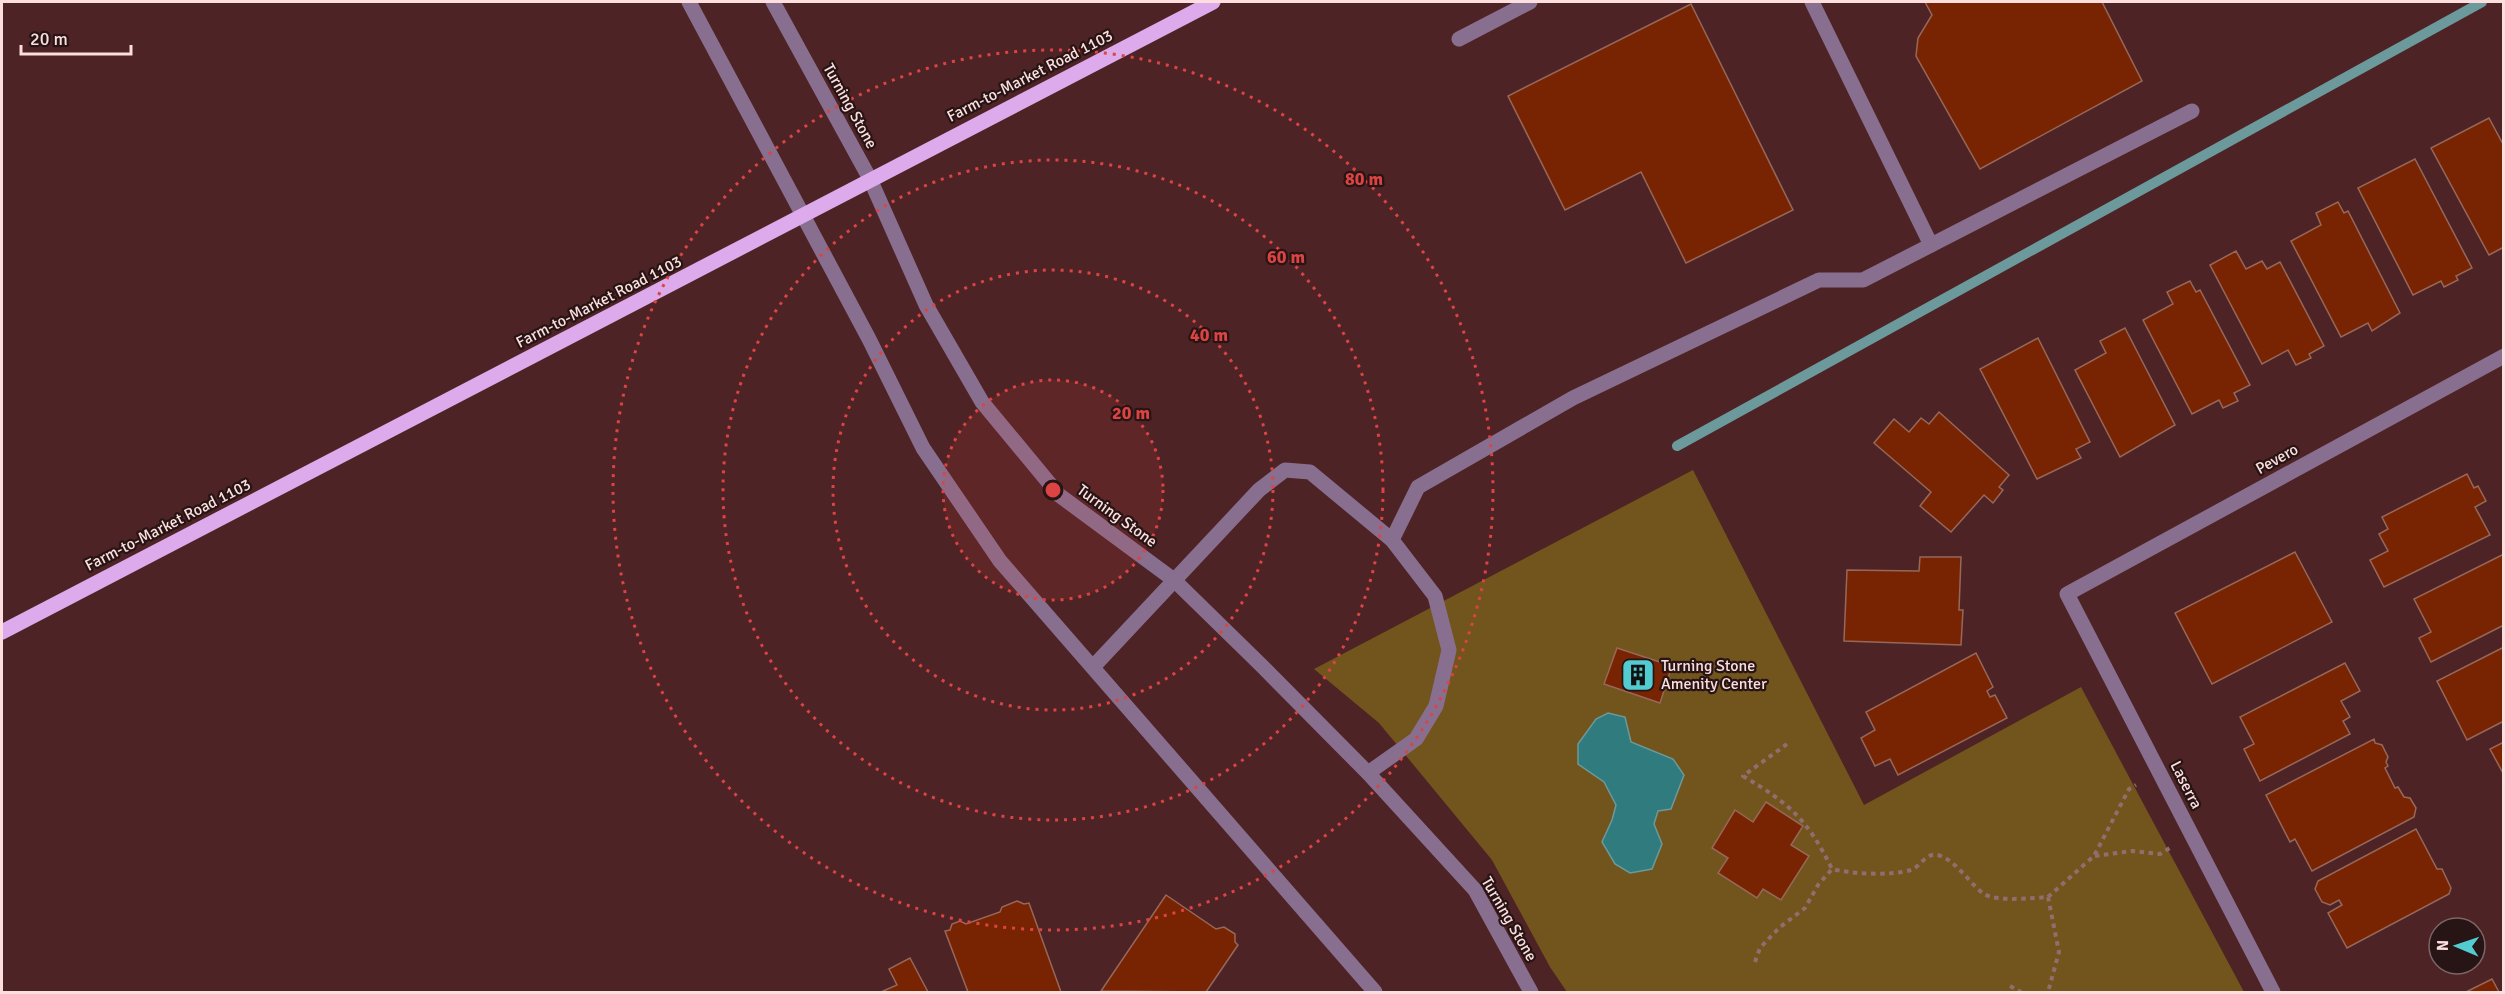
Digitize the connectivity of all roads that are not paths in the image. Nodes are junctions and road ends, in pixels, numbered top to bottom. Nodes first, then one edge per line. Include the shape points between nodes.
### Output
1 (689, 2) edge
2 (773, 2) edge
3 (1213, 2) edge
4 (1530, 2) edge
5 (1812, 2) edge
6 (1459, 39) dead end
7 (2192, 111) dead end
8 (870, 180) junction
9 (803, 216) junction
10 (1931, 245) junction
11 (2504, 356) edge
12 (1392, 540) junction
13 (1174, 580) junction
14 (2067, 594) joint
15 (2, 632) edge
16 (1093, 667) junction
17 (1368, 773) junction
18 (1375, 993) edge
19 (1531, 993) edge
20 (2272, 993) edge

1 - 9 street
2 - 8 street, Turning Stone
3 - 8 main road, Farm-to-Market Road 1103
4 - 6 street
5 - 10 street
7 - 10 street
8 - 9 main road, Farm-to-Market Road 1103
8 - 13 street, Turning Stone via 926,305 982,402 1059,495
9 - 15 main road, Farm-to-Market Road 1103
9 - 16 street via 923,448 1000,561
10 - 12 street via 1863,280 1819,280 1573,398 1418,487
11 - 14 street, Pevero
12 - 13 street via 1310,472 1285,470 1259,490
12 - 17 street via 1435,596 1449,650 1436,706 1416,739
13 - 16 street
13 - 17 street, Turning Stone
14 - 20 street, Laserra
16 - 18 street
17 - 19 street, Turning Stone via 1474,890

